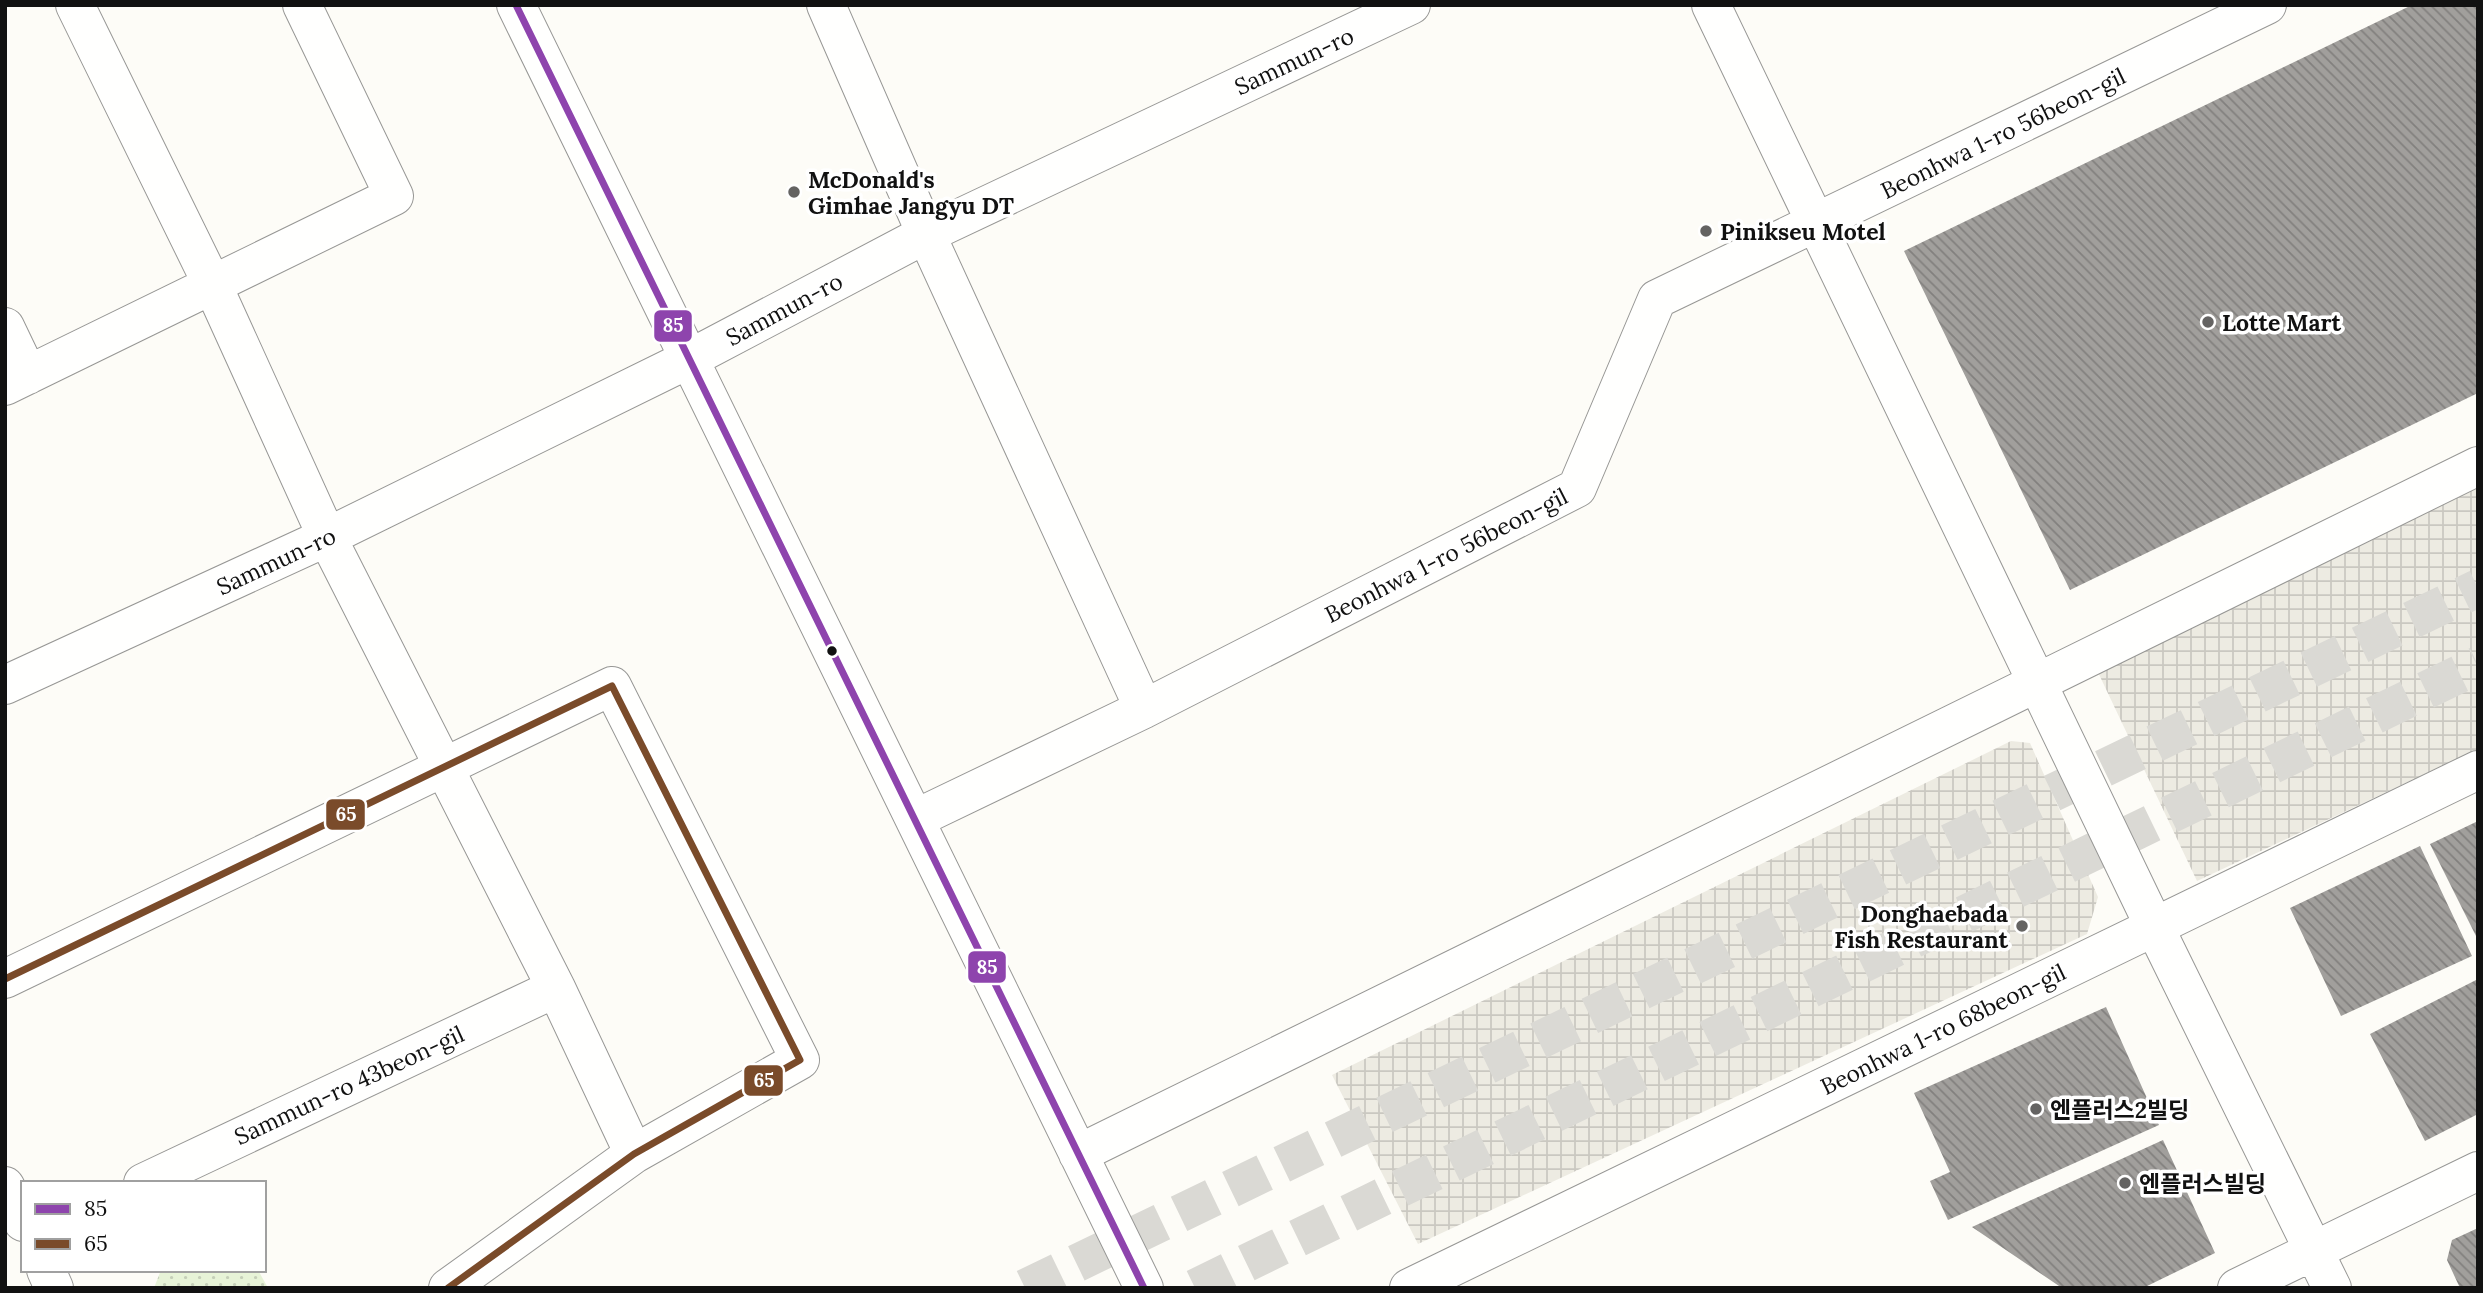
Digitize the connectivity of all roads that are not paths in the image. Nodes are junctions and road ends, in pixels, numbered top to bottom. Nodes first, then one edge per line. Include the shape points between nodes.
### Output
1 (75, 5) edge
2 (302, 5) edge
3 (516, 5) edge
4 (826, 5) edge
5 (1411, 5) edge
6 (1711, 5) edge
7 (2267, 5) edge
8 (1815, 225) junction
9 (926, 234) junction
10 (212, 286) junction
11 (5, 327) edge
12 (689, 359) junction
13 (16, 381) edge
14 (2478, 466) edge
15 (327, 537) junction
16 (2038, 682) junction
17 (5, 685) edge
18 (1144, 709) junction
19 (443, 765) junction
20 (2478, 770) edge
21 (915, 820) junction
22 (2154, 928) junction
23 (5, 979) edge
24 (556, 988) junction
25 (634, 1154) junction
26 (1078, 1154) junction
27 (2478, 1171) edge
28 (146, 1181) edge
29 (5, 1186) edge
30 (21, 1218) edge
31 (2313, 1251) junction
32 (47, 1272) edge
33 (54, 1288) edge
34 (448, 1288) edge
35 (1144, 1288) edge
36 (1409, 1288) edge
37 (2238, 1288) edge
38 (2332, 1288) edge

1 - 10 street
2 - 10 street via 394,195
3 - 12 street
4 - 9 street
5 - 9 street, Sammun-ro
6 - 8 street
7 - 8 street, Beonhwa 1-ro 56beon-gil
8 - 16 street
8 - 18 street, Beonhwa 1-ro 56beon-gil via 1657,299 1577,488
9 - 12 street, Sammun-ro
9 - 18 street
10 - 13 street
10 - 15 street
11 - 13 street
12 - 15 street, Sammun-ro
12 - 21 street
14 - 16 street
15 - 17 street, Sammun-ro
15 - 19 street
16 - 22 street
16 - 26 street
18 - 21 street, Beonhwa 1-ro 56beon-gil
19 - 23 street
19 - 24 street
19 - 25 street via 612,686 800,1060
20 - 22 street, Beonhwa 1-ro 68beon-gil
21 - 26 street
22 - 31 street
22 - 36 street, Beonhwa 1-ro 68beon-gil
24 - 25 street
24 - 28 street, Sammun-ro 43beon-gil
25 - 34 street
26 - 35 street
27 - 31 street
29 - 30 street
31 - 37 street
31 - 38 street
32 - 33 street

